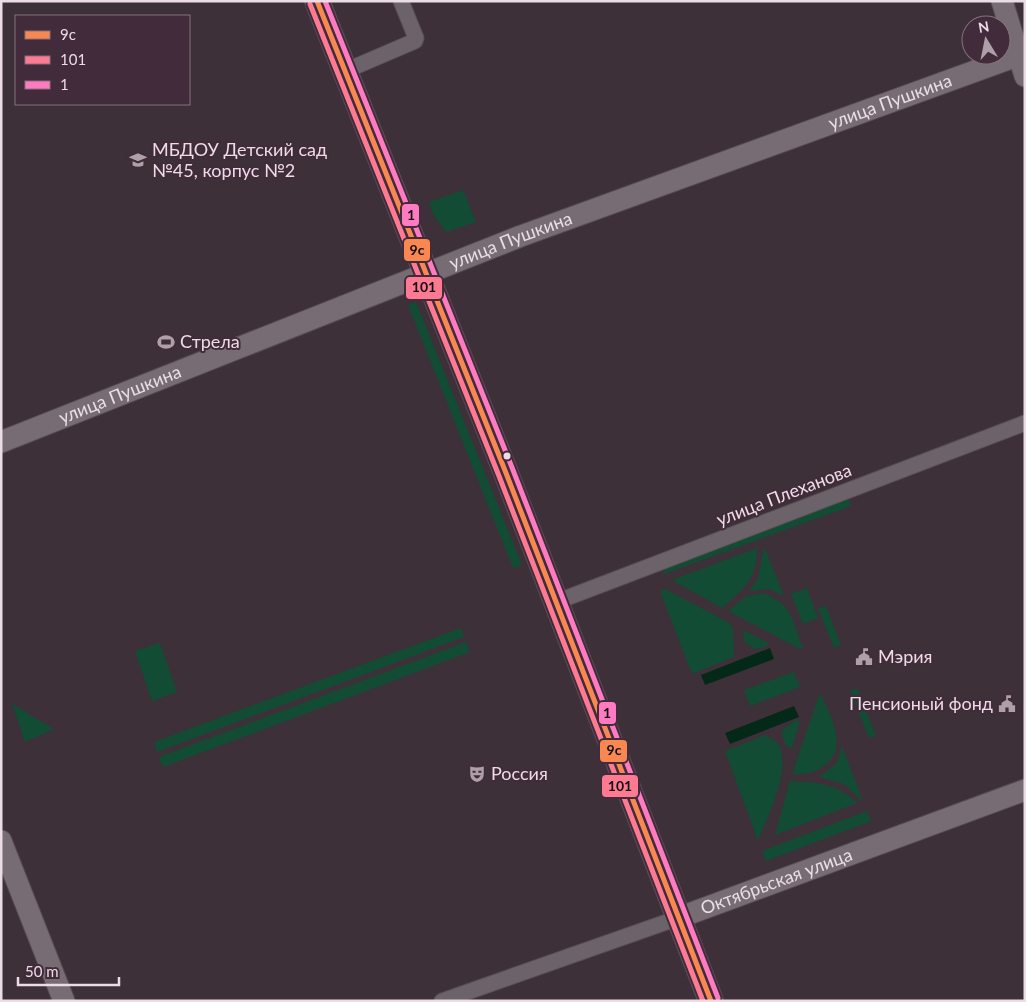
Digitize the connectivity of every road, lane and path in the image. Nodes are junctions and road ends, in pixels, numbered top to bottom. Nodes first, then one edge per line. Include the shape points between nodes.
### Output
1 (318, 1) edge
2 (401, 1) edge
3 (1002, 1) edge
4 (1022, 54) edge
5 (345, 71) junction
6 (1025, 76) edge
7 (426, 274) junction
8 (1025, 423) edge
9 (1, 442) edge
10 (556, 602) junction
11 (1025, 790) edge
12 (1, 841) edge
13 (678, 918) junction
14 (64, 1001) edge
15 (442, 1001) edge
16 (711, 1001) edge

1 - 5 main road
2 - 5 street via 415,41
3 - 4 main road
4 - 6 main road
4 - 7 main road, улица Пушкина via 520,236
5 - 7 main road
7 - 9 main road, улица Пушкина
7 - 10 main road
8 - 10 street, улица Плеханова
10 - 13 main road
11 - 13 main road, Октябрьская улица
12 - 14 main road
13 - 15 street, Октябрьская улица
13 - 16 main road

